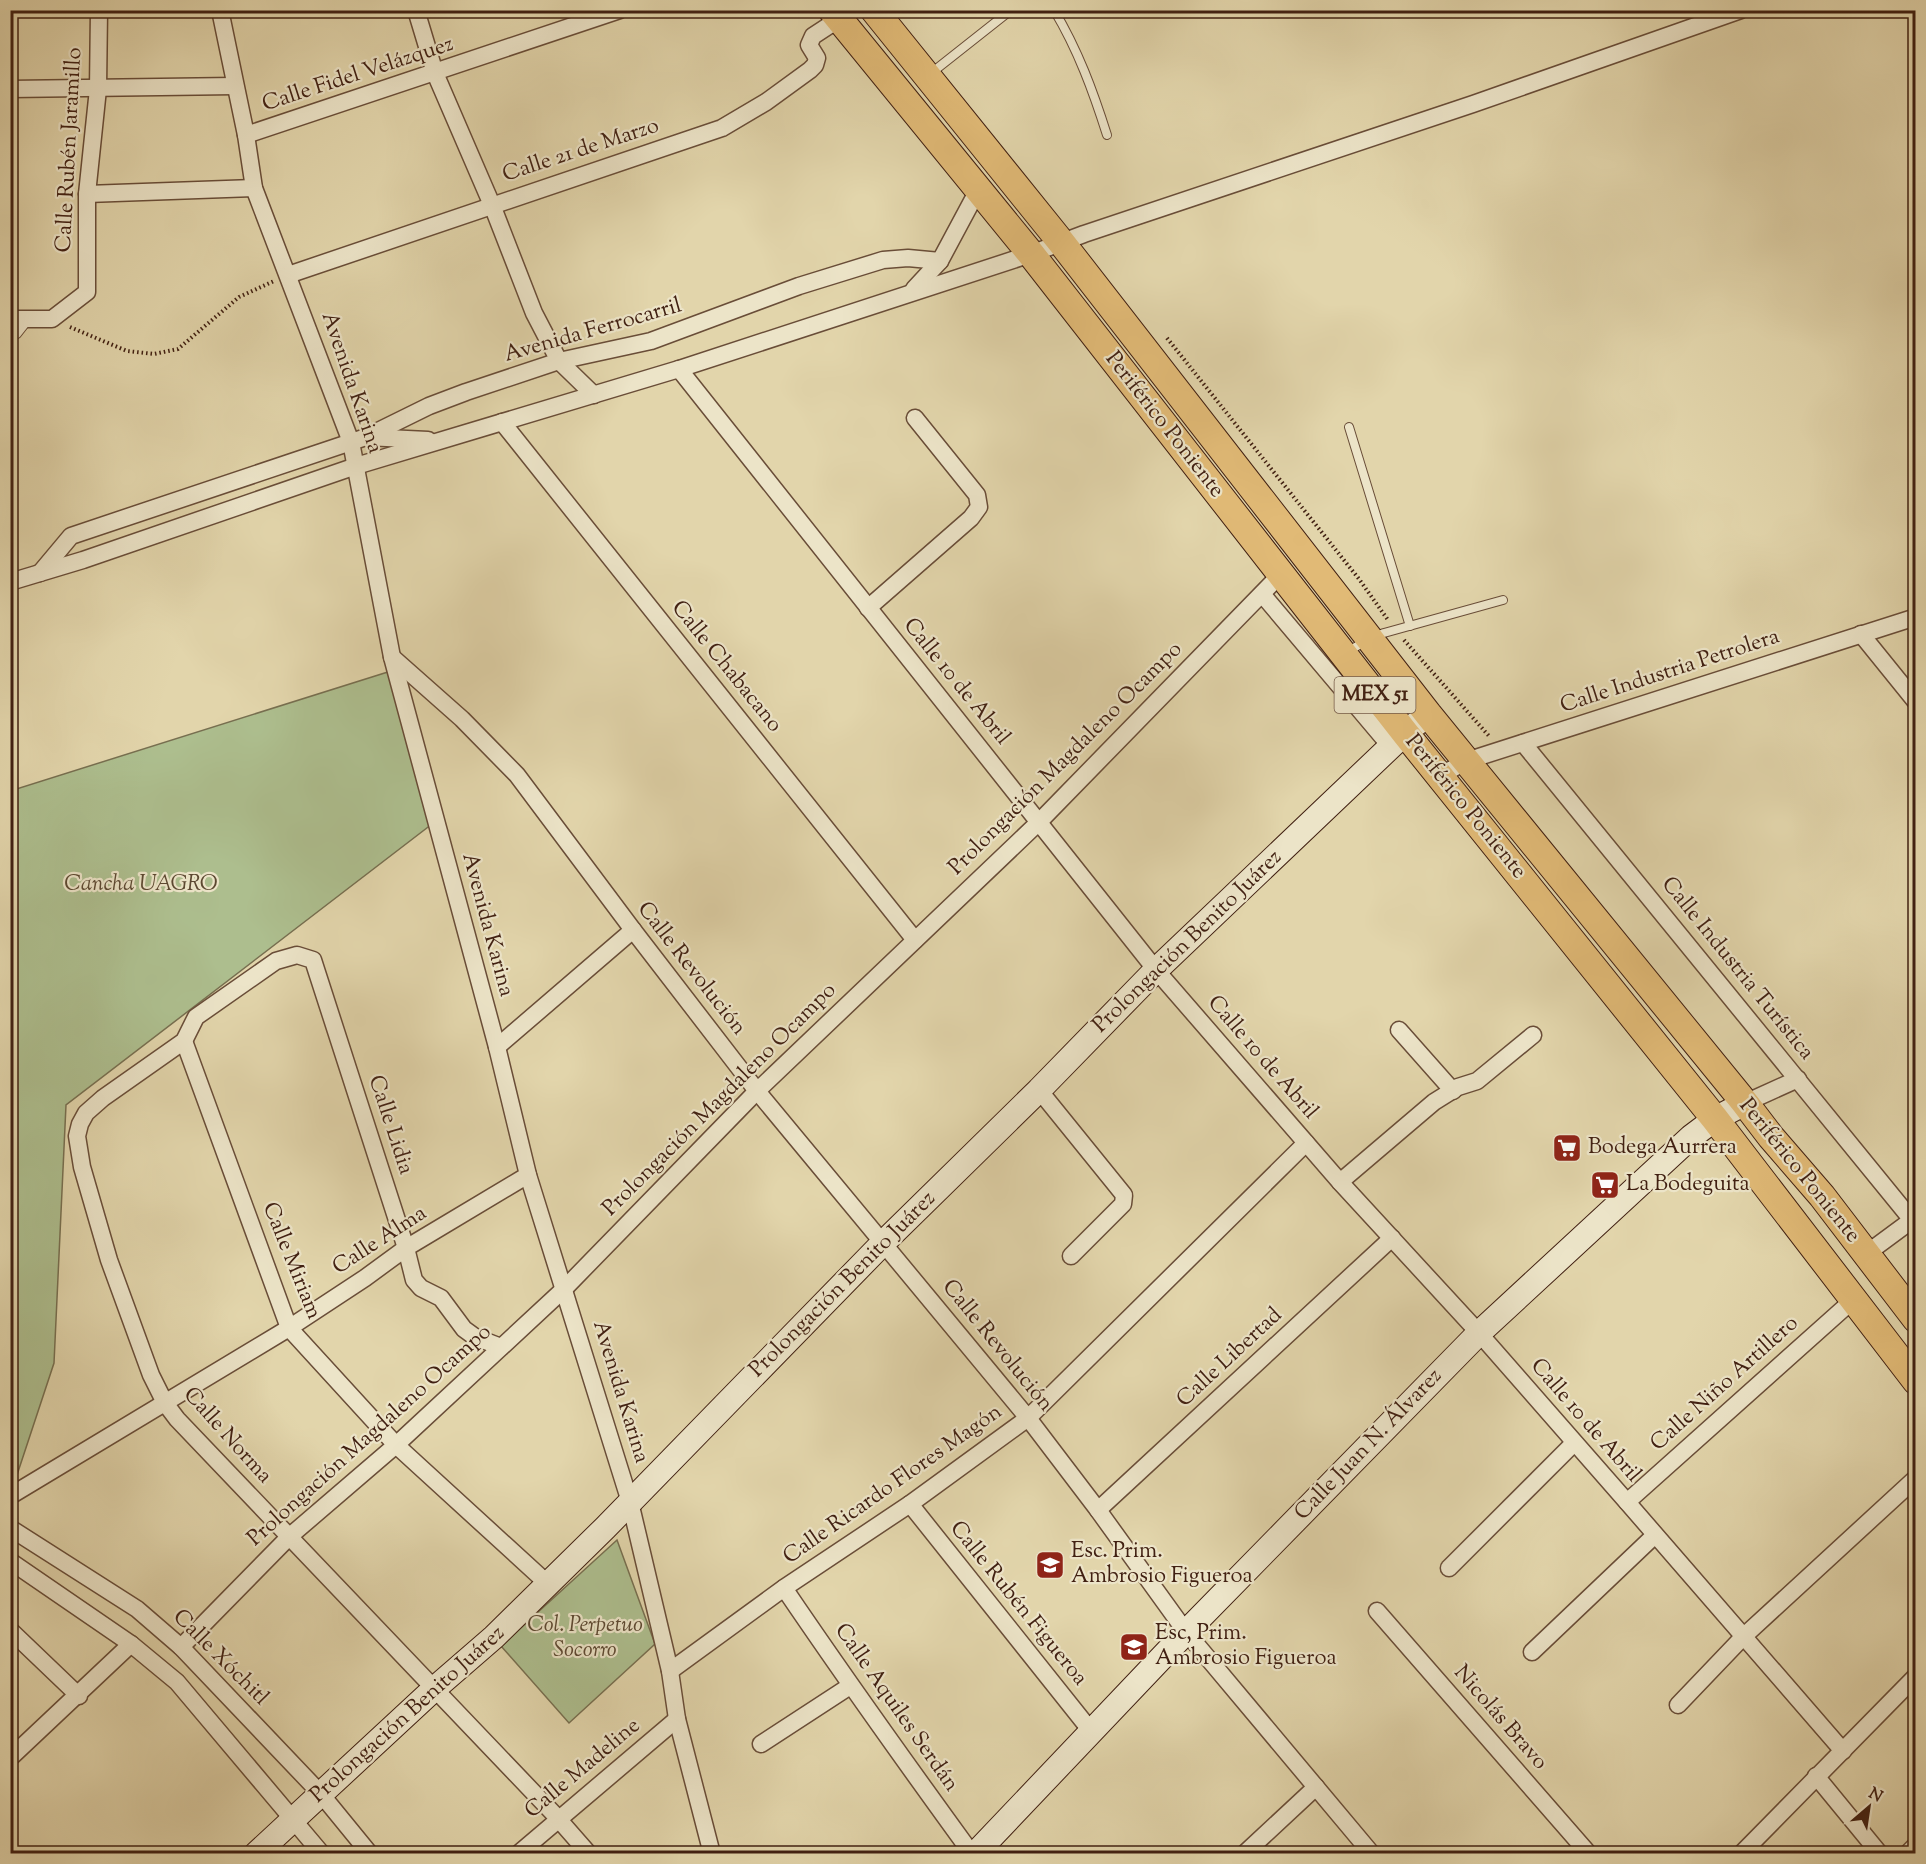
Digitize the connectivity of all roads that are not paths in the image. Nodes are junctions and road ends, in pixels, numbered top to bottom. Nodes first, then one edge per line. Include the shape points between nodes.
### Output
1 (99, 10) edge
2 (220, 10) edge
3 (416, 10) edge
4 (620, 10) edge
5 (874, 10) edge
6 (1011, 10) edge
7 (1054, 10) edge
8 (1742, 10) edge
9 (836, 15) edge
10 (435, 73) junction
11 (927, 76) junction
12 (235, 86) junction
13 (10, 89) edge
14 (98, 89) junction
15 (246, 135) junction
16 (1107, 135) dead end
17 (254, 188) junction
18 (978, 190) junction
19 (87, 194) junction
20 (492, 204) junction
21 (1061, 243) junction
22 (1031, 254) junction
23 (940, 261) junction
24 (288, 275) junction
25 (909, 294) junction
26 (10, 319) edge
27 (29, 320) junction
28 (10, 338) edge
29 (559, 361) junction
30 (679, 369) junction
31 (594, 395) junction
32 (915, 418) dead end
33 (502, 422) junction
34 (1349, 427) dead end
35 (359, 439) junction
36 (439, 441) junction
37 (356, 466) junction
38 (40, 573) junction
39 (1281, 574) junction
40 (10, 582) edge
41 (1262, 594) junction
42 (1503, 600) dead end
43 (868, 608) junction
44 (1916, 617) edge
45 (1410, 626) junction
46 (1861, 634) junction
47 (1369, 639) junction
48 (1344, 654) junction
49 (392, 657) junction
50 (1916, 702) edge
51 (1428, 714) junction
52 (1398, 740) junction
53 (1523, 743) junction
54 (1466, 761) junction
55 (1440, 776) junction
56 (1039, 822) junction
57 (633, 930) junction
58 (915, 940) junction
59 (1156, 970) junction
60 (1399, 1030) dead end
61 (1533, 1035) dead end
62 (184, 1041) junction
63 (497, 1047) junction
64 (1798, 1079) junction
65 (1039, 1090) junction
66 (757, 1091) junction
67 (1453, 1091) junction
68 (1745, 1103) junction
69 (1715, 1119) junction
70 (1306, 1143) junction
71 (528, 1175) junction
72 (1340, 1182) junction
73 (1914, 1223) edge
74 (1392, 1238) junction
75 (883, 1244) junction
76 (406, 1248) junction
77 (1866, 1254) junction
78 (1071, 1256) dead end
79 (564, 1288) junction
80 (1853, 1300) junction
81 (1916, 1319) edge
82 (289, 1328) junction
83 (1479, 1334) junction
84 (501, 1347) junction
85 (1916, 1381) edge
86 (165, 1403) junction
87 (1028, 1418) junction
88 (1574, 1443) junction
89 (396, 1445) junction
90 (1916, 1478) edge
91 (10, 1496) edge
92 (630, 1502) junction
93 (1627, 1502) junction
94 (910, 1504) junction
95 (1098, 1510) junction
96 (10, 1528) edge
97 (1655, 1535) junction
98 (290, 1536) junction
99 (10, 1561) edge
100 (1449, 1568) dead end
101 (548, 1584) junction
102 (784, 1588) junction
103 (1377, 1611) dead end
104 (10, 1630) edge
105 (1186, 1632) junction
106 (1743, 1637) junction
107 (131, 1644) junction
108 (181, 1647) junction
109 (1532, 1652) dead end
110 (670, 1671) junction
111 (1916, 1676) edge
112 (850, 1686) junction
113 (434, 1689) junction
114 (79, 1696) junction
115 (1678, 1706) dead end
116 (678, 1719) junction
117 (1091, 1731) junction
118 (761, 1744) dead end
119 (1842, 1751) junction
120 (10, 1758) edge
121 (1816, 1776) junction
122 (1316, 1787) junction
123 (321, 1794) junction
124 (293, 1819) junction
125 (559, 1820) junction
126 (1916, 1845) edge
127 (256, 1854) edge
128 (322, 1854) edge
129 (370, 1854) edge
130 (518, 1854) edge
131 (589, 1854) edge
132 (712, 1854) edge
133 (973, 1854) edge
134 (1244, 1854) edge
135 (1372, 1854) edge
136 (1589, 1854) edge
137 (1741, 1854) edge
138 (1880, 1854) edge
139 (1907, 1854) edge

1 - 14 street, Calle Rubén Jaramillo
2 - 12 street, Avenida Karina
3 - 10 street
4 - 10 street, Calle Fidel Velázquez
5 - 11 main road, Periférico Poniente / MEX 51
6 - 11 lane
7 - 16 lane via 1073,42
8 - 21 street
9 - 18 main road, Periférico Poniente / MEX 51
9 - 20 street, Calle 21 de Marzo via 813,36 809,45 817,58 810,70 722,128
10 - 15 street, Calle Fidel Velázquez
10 - 20 street
11 - 21 main road, Periférico Poniente / MEX 51
12 - 14 street
12 - 15 street, Avenida Karina
13 - 14 street
14 - 19 street, Calle Rubén Jaramillo
15 - 17 street, Avenida Karina
17 - 19 street
17 - 24 street, Avenida Karina
18 - 22 main road, Periférico Poniente / MEX 51
18 - 23 street
19 - 27 street, Calle Rubén Jaramillo via 87,292 52,319
20 - 24 street, Calle 21 de Marzo
20 - 29 street via 534,313
21 - 22 street
21 - 47 main road, Periférico Poniente / MEX 51
22 - 25 street
22 - 39 main road, Periférico Poniente / MEX 51
23 - 25 street
23 - 29 street, Avenida Ferrocarril via 883,260 799,286 651,341
24 - 35 street, Avenida Karina
25 - 30 street
26 - 27 street
27 - 28 lane
29 - 31 street
29 - 35 street, Avenida Ferrocarril via 429,406
30 - 31 street
30 - 43 street, Calle 10 de Abril
31 - 33 street
32 - 43 street via 977,495 979,507
33 - 36 street
33 - 58 street, Calle Chabacano
34 - 45 lane
35 - 36 street
35 - 37 street, Avenida Karina
35 - 38 street, Avenida Ferrocarril via 70,536
36 - 37 street
37 - 38 street
37 - 49 street, Avenida Karina
38 - 40 street
39 - 41 street, Prolongación Magdaleno Ocampo
39 - 48 main road, Periférico Poniente / MEX 51
41 - 52 street
41 - 56 street, Prolongación Magdaleno Ocampo
42 - 45 lane
43 - 56 street, Calle 10 de Abril
44 - 46 street, Calle Industria Petrolera
45 - 47 lane
46 - 50 street
46 - 53 street, Calle Industria Petrolera
47 - 48 lane
47 - 51 main road, Periférico Poniente / MEX 51
48 - 52 main road, Periférico Poniente / MEX 51
49 - 57 street, Calle Revolución via 517,775
49 - 63 street, Avenida Karina
51 - 52 street, Prolongación Benito Juárez
51 - 54 main road, Periférico Poniente / MEX 51
52 - 55 main road, Periférico Poniente / MEX 51
52 - 59 street, Prolongación Benito Juárez
53 - 54 street, Calle Industria Petrolera
53 - 64 street, Calle Industria Turística
54 - 55 street, Calle Industria Petrolera
54 - 68 main road, Periférico Poniente / MEX 51
55 - 69 main road, Periférico Poniente / MEX 51
56 - 58 street, Prolongación Magdaleno Ocampo
56 - 59 street, Calle 10 de Abril
57 - 63 street
57 - 66 street, Calle Revolución
58 - 66 street, Prolongación Magdaleno Ocampo
59 - 65 street, Prolongación Benito Juárez
59 - 70 street, Calle 10 de Abril
60 - 67 street
61 - 67 street via 1477,1081
62 - 76 street, Calle Lidia via 196,1017 276,961 297,955 313,960
62 - 82 street, Calle Miriam
62 - 86 street, Calle Norma via 86,1113 77,1136 82,1167 110,1260 151,1375
63 - 71 street, Avenida Karina
64 - 68 street, Calle Juan N. Álvarez
64 - 73 street, Calle Industria Turística
65 - 75 street, Prolongación Benito Juárez
65 - 78 street via 1124,1196 1123,1204
66 - 75 street, Calle Revolución
66 - 79 street, Prolongación Magdaleno Ocampo
67 - 72 street via 1434,1102
68 - 69 street, Calle Juan N. Álvarez
68 - 77 main road, Periférico Poniente / MEX 51
69 - 80 main road, Periférico Poniente / MEX 51
69 - 83 street, Calle Juan N. Álvarez
70 - 72 street, Calle 10 de Abril
70 - 87 street, Calle Ricardo Flores Magón
71 - 76 street, Calle Alma
71 - 79 street, Avenida Karina
72 - 74 street, Calle 10 de Abril
73 - 77 street
74 - 83 street, Calle 10 de Abril
74 - 95 street, Calle Libertad
75 - 87 street, Calle Revolución
75 - 92 street, Prolongación Benito Juárez
76 - 82 street, Calle Alma
76 - 84 street, Calle Lidia via 414,1280 421,1288 441,1298 464,1329
77 - 81 main road, Periférico Poniente / MEX 51
79 - 84 street, Prolongación Magdaleno Ocampo
79 - 92 street, Avenida Karina
80 - 85 main road, Periférico Poniente / MEX 51
80 - 93 street, Calle Niño Artillero
82 - 86 street, Calle Alma
82 - 89 street, Calle Miriam
83 - 88 street, Calle 10 de Abril
83 - 105 street, Calle Juan N. Álvarez
84 - 89 street, Prolongación Magdaleno Ocampo
86 - 91 street, Calle Alma
86 - 98 street, Calle Norma
87 - 94 street, Calle Ricardo Flores Magón
87 - 95 street, Calle Revolución
88 - 93 street, Calle 10 de Abril
88 - 100 street
89 - 98 street, Prolongación Magdaleno Ocampo
89 - 101 street, Calle Miriam
90 - 106 street
92 - 101 street, Prolongación Benito Juárez
92 - 110 street, Avenida Karina
93 - 97 street, Calle 10 de Abril
94 - 102 street, Calle Ricardo Flores Magón
94 - 117 street, Calle Rubén Figueroa
95 - 105 street, Calle Revolución
96 - 108 street, Calle Xóchitl via 109,1590
97 - 106 street, Calle 10 de Abril
97 - 109 street
98 - 108 street, Prolongación Magdaleno Ocampo
98 - 113 street, Calle Norma
99 - 107 street
101 - 113 street, Prolongación Benito Juárez
102 - 110 street, Calle Ricardo Flores Magón
102 - 112 street, Calle Aquiles Serdán
103 - 136 street, Nicolás Bravo
104 - 114 street
105 - 117 street, Calle Juan N. Álvarez
105 - 122 street, Calle Revolución
106 - 115 street
106 - 119 street, Calle 10 de Abril
107 - 114 street
107 - 124 street via 177,1682
108 - 123 street, Calle Xóchitl
110 - 116 street, Avenida Karina
111 - 119 street
112 - 118 street
112 - 133 street, Calle Aquiles Serdán
113 - 123 street, Prolongación Benito Juárez
113 - 125 street, Calle Norma
114 - 120 street
116 - 125 street, Calle Madeline
116 - 132 street, Avenida Karina
117 - 133 street, Calle Juan N. Álvarez
119 - 121 street
121 - 137 street
121 - 138 street
122 - 134 street
122 - 135 street, Calle Revolución
123 - 124 street, Prolongación Benito Juárez
123 - 129 street, Calle Xóchitl
124 - 127 street, Prolongación Benito Juárez
124 - 128 street
125 - 130 street, Calle Madeline
125 - 131 street, Calle Norma
126 - 139 street

